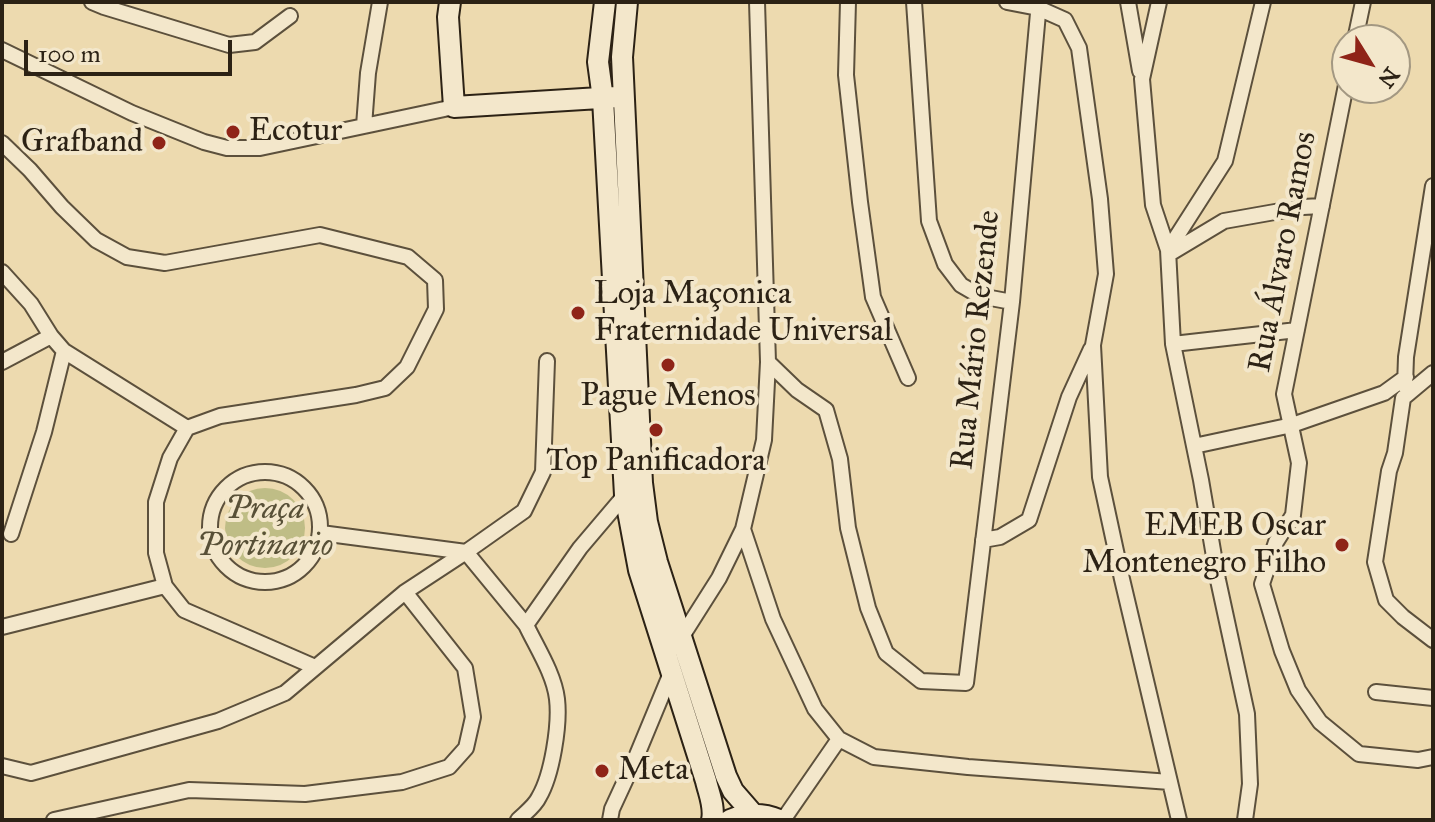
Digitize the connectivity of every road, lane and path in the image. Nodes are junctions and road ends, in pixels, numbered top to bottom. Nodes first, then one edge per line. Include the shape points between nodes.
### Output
1 (92, 2) edge
2 (380, 2) edge
3 (450, 2) edge
4 (605, 2) edge
5 (627, 2) edge
6 (757, 2) edge
7 (848, 2) edge
8 (914, 2) edge
9 (1007, 2) edge
10 (1128, 2) edge
11 (1159, 2) edge
12 (1263, 2) edge
13 (1363, 2) edge
14 (1038, 5) edge
15 (290, 16) dead end
16 (1358, 24) edge
17 (2, 50) edge
18 (1142, 79) junction
19 (614, 98) junction
20 (1342, 104) edge
21 (454, 107) junction
22 (364, 126) junction
23 (2, 143) edge
24 (1433, 186) edge
25 (1322, 206) junction
26 (1168, 252) junction
27 (2, 272) edge
28 (1012, 302) junction
29 (1297, 330) junction
30 (51, 336) junction
31 (1173, 344) junction
32 (1093, 345) junction
33 (64, 351) junction
34 (547, 361) dead end
35 (2, 362) edge
36 (768, 362) junction
37 (1433, 373) edge
38 (1406, 377) junction
39 (908, 378) dead end
40 (1403, 398) junction
41 (1292, 425) junction
42 (187, 428) junction
43 (1194, 446) junction
44 (625, 495) junction
45 (743, 529) junction
46 (321, 533) junction
47 (11, 534) dead end
48 (983, 540) junction
49 (466, 552) junction
50 (165, 586) junction
51 (405, 592) junction
52 (526, 625) junction
53 (2, 627) edge
54 (681, 638) junction
55 (1433, 640) edge
56 (315, 667) junction
57 (671, 673) junction
58 (1376, 692) dead end
59 (1433, 698) edge
60 (839, 739) junction
61 (1433, 757) edge
62 (2, 766) edge
63 (1170, 782) junction
64 (753, 814) junction
65 (54, 820) edge
66 (518, 820) edge
67 (610, 820) edge
68 (712, 820) edge
69 (730, 820) edge
70 (781, 820) edge
71 (1179, 820) edge
72 (1245, 820) edge

1 - 15 street via 229,45 255,42
2 - 22 street
3 - 21 main road
4 - 19 main road via 598,62
5 - 19 main road
6 - 36 street
7 - 39 street via 846,75 873,297
8 - 28 street via 929,221 945,264 961,285 980,296
9 - 14 street
10 - 18 street
11 - 18 street
12 - 26 street via 1225,161
13 - 16 street
14 - 28 street, Rua Mário Rezende
14 - 32 street via 1065,20 1079,48 1085,85 1106,274
17 - 22 street via 132,113 227,148 260,148
18 - 26 street via 1153,205
19 - 21 main road
19 - 44 main road
19 - 54 main road via 642,483 657,562
20 - 25 street, Rua Álvaro Ramos
21 - 22 street
23 - 42 street via 96,240 127,257 165,263 320,235 408,257 435,280 436,309 407,367 385,388 220,416
24 - 38 street
25 - 26 street via 1224,221
25 - 29 street, Rua Álvaro Ramos
26 - 31 street
27 - 30 street
28 - 48 street, Rua Mário Rezende
29 - 31 street
29 - 41 street, Rua Álvaro Ramos via 1284,394
30 - 33 street
30 - 35 street
31 - 43 street
32 - 48 street via 1069,397 1029,520 1000,537
32 - 63 street via 1100,477
33 - 42 street
33 - 47 street
34 - 49 street via 543,472 524,511
36 - 45 street via 764,440
36 - 48 street, Rua Mário Rezende via 826,410 868,608 886,653 921,681 966,683
37 - 40 street
38 - 40 street
38 - 41 street via 1384,393
40 - 55 street via 1375,562 1386,600
41 - 43 street
41 - 61 street, Rua Álvaro Ramos via 1299,463 1293,515 1276,542 1262,584 1298,690 1320,722 1359,754
42 - 50 street via 170,458 156,502 156,553
43 - 72 street via 1247,714 1250,784
44 - 52 street
44 - 57 main road via 639,570
45 - 54 street
45 - 60 street via 773,619 815,709
46 - 46 street via 320,515 301,484 267,471 233,482 212,512 210,530 223,564 255,582 290,577 305,566
46 - 49 street
49 - 51 street
49 - 52 street
50 - 53 street
50 - 56 street via 184,610
51 - 56 street
51 - 65 street via 465,668 473,717 466,748 449,767 402,782 305,794 189,790
52 - 66 street via 557,699 556,741 539,799
54 - 64 main road via 726,776
56 - 62 street via 285,693 218,721 31,773
57 - 67 street
57 - 68 main road via 709,792
58 - 59 street
60 - 63 street via 874,757
60 - 70 street
63 - 71 street
64 - 69 main road
64 - 70 main road

